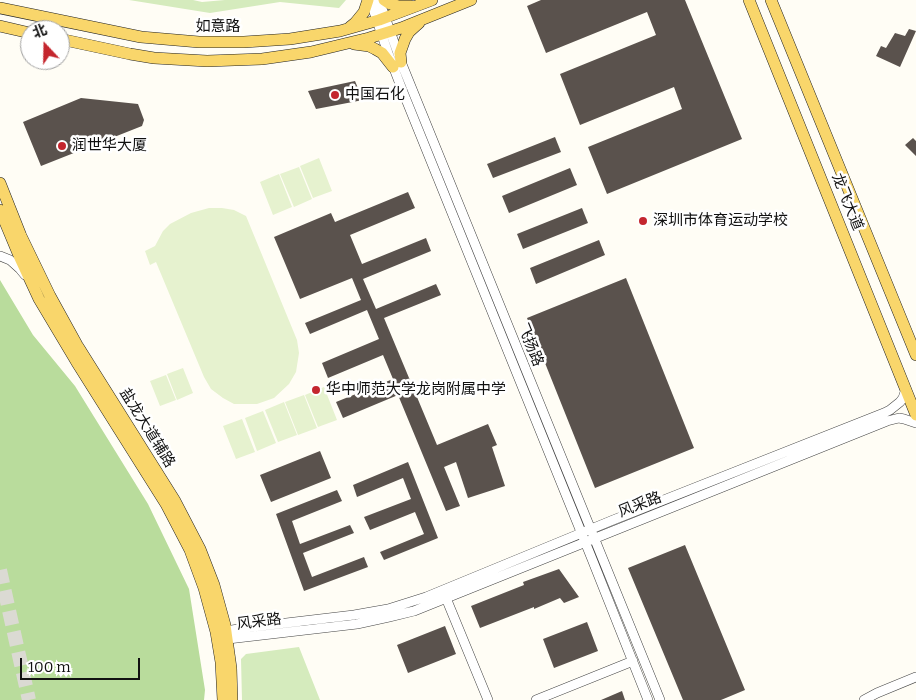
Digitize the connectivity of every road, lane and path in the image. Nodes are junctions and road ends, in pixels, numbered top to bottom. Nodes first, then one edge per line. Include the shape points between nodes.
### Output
1 (369, 0) edge
2 (379, 0) edge
3 (384, 0) edge
4 (432, 0) edge
5 (471, 0) edge
6 (749, 0) edge
7 (771, 0) edge
8 (420, 5) junction
9 (0, 8) edge
10 (426, 18) junction
11 (381, 20) junction
12 (0, 26) edge
13 (347, 29) junction
14 (20, 31) edge
15 (386, 33) junction
16 (70, 41) edge
17 (349, 44) junction
18 (397, 65) junction
19 (0, 183) edge
20 (0, 210) edge
21 (0, 256) edge
22 (31, 283) junction
23 (916, 355) edge
24 (906, 389) junction
25 (916, 415) edge
26 (916, 422) edge
27 (593, 533) junction
28 (584, 537) junction
29 (446, 598) junction
30 (224, 636) junction
31 (633, 661) junction
32 (916, 677) edge
33 (223, 700) edge
34 (232, 700) edge
35 (488, 700) edge
36 (536, 700) edge
37 (648, 700) edge
38 (660, 700) edge
39 (864, 700) edge

1 - 11 street, 飞扬路
1 - 13 main road via 360,18
2 - 11 street, 飞扬路
3 - 8 main road via 399,6
4 - 8 main road, 如意路
5 - 10 main road
6 - 24 main road, 龙飞大道
7 - 23 main road, 龙飞大道
8 - 11 main road, 如意路
9 - 13 main road, 如意路 via 141,36 199,42 290,39
10 - 15 main road
10 - 18 main road via 409,32
11 - 13 main road, 如意路
11 - 15 street, 飞扬路
12 - 14 main road
15 - 17 main road
15 - 18 street, 飞扬路
16 - 17 main road via 130,54 207,61 286,56
17 - 18 main road via 375,49
18 - 27 street, 飞扬路
18 - 28 street, 飞扬路
19 - 30 main road, 盐龙大道辅路 via 50,296 193,536 214,585
20 - 22 main road, 盐龙大道辅路
21 - 22 street via 20,268
22 - 30 main road, 盐龙大道辅路 via 166,504 190,550
24 - 25 main road, 龙飞大道
24 - 27 street, 风采路 via 900,402 884,413
26 - 27 street, 风采路 via 899,418 887,421
27 - 28 street, 风采路
27 - 38 street, 飞扬路
28 - 29 street, 风采路
28 - 30 street, 风采路 via 401,605
28 - 31 street, 飞扬路
29 - 30 street, 风采路 via 375,621
29 - 35 street
30 - 33 main road, 盐龙大道辅路 via 221,662
30 - 34 main road, 盐龙大道辅路 via 231,668
31 - 36 street
31 - 37 street, 飞扬路
32 - 39 street

